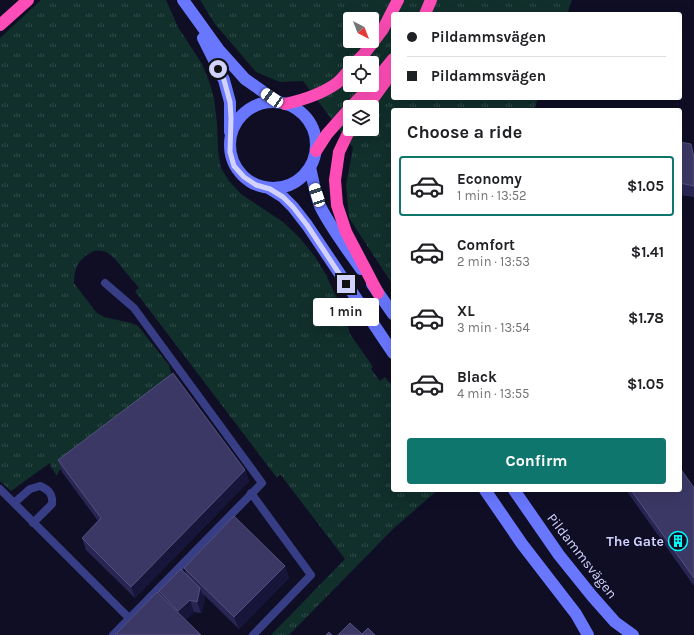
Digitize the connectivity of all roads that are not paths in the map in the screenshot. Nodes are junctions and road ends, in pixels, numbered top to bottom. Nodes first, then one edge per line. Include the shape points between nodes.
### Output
1 (28, 0) edge
2 (398, 0) edge
3 (431, 0) edge
4 (186, 4) edge
5 (392, 12) edge
6 (426, 12) edge
7 (391, 14) edge
8 (0, 25) edge
9 (362, 56) edge
10 (391, 61) edge
11 (391, 74) edge
12 (379, 76) edge
13 (343, 77) edge
14 (366, 92) edge
15 (358, 100) edge
16 (372, 100) edge
17 (282, 103) junction
18 (343, 117) edge
19 (347, 136) edge
20 (230, 137) junction
21 (316, 150) junction
22 (310, 167) junction
23 (270, 189) junction
24 (105, 283) dead end
25 (378, 293) junction
26 (391, 311) edge
27 (391, 350) edge
28 (0, 489) edge
29 (486, 492) edge
30 (515, 492) edge
31 (251, 494) junction
32 (14, 503) junction
33 (33, 523) junction
34 (129, 618) junction
35 (113, 635) edge
36 (253, 635) edge
37 (588, 635) edge
38 (633, 635) edge

1 - 8 highway
2 - 5 highway
3 - 6 highway
4 - 17 main road via 219,50 245,79
4 - 20 main road via 224,80 230,102
7 - 9 highway via 383,29
10 - 12 highway
11 - 16 highway
13 - 17 highway via 338,82 308,98
14 - 15 highway
17 - 20 main road via 263,103 248,110 237,122
17 - 21 main road via 298,110 309,121 315,135
18 - 21 highway
19 - 25 highway via 339,152 335,180 337,205 346,232
20 - 23 main road via 230,152 234,166 256,185
21 - 22 main road
22 - 23 main road via 294,183
22 - 25 main road via 313,185 329,222
23 - 27 main road via 283,197 307,225
24 - 31 lane via 134,308 262,483
25 - 26 main road
28 - 32 lane
29 - 37 main road via 522,544 576,614
30 - 38 main road, Pildammsvägen via 559,555 592,596 615,622
31 - 34 lane
31 - 36 lane via 311,575
32 - 33 lane
32 - 33 lane via 30,489 40,486 48,490 53,498 52,504
33 - 34 lane
34 - 35 lane

